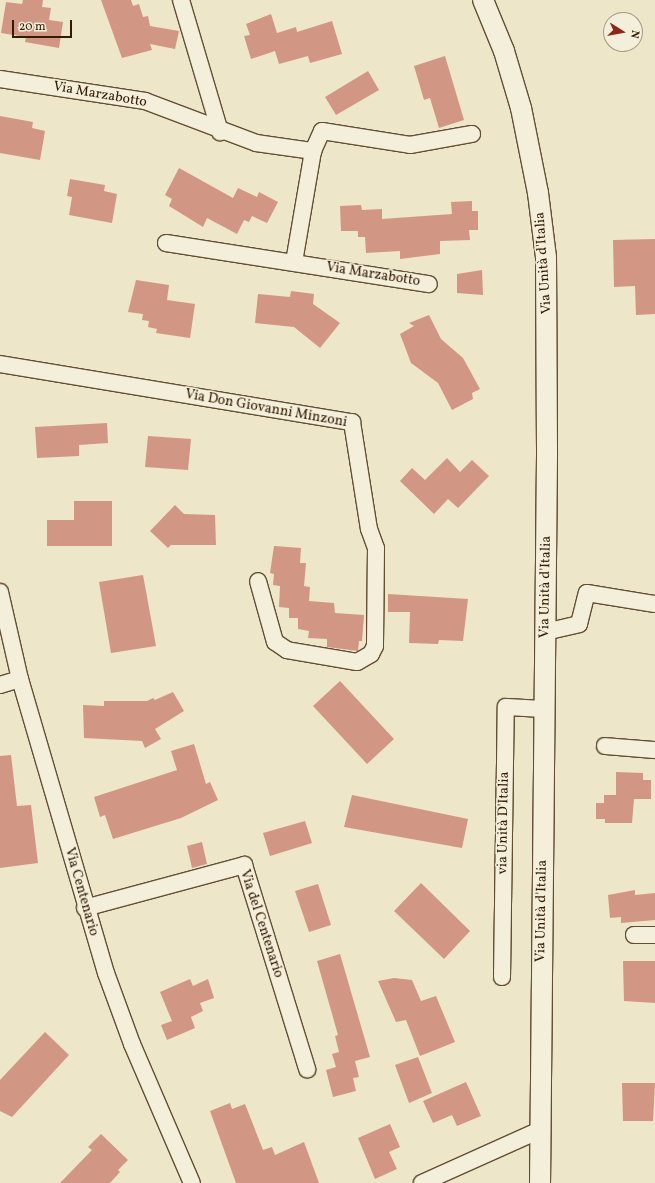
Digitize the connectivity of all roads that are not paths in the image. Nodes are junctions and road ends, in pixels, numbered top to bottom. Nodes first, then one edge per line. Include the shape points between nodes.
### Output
1 (181, 0) edge
2 (483, 0) edge
3 (0, 79) edge
4 (220, 132) junction
5 (472, 134) dead end
6 (313, 151) junction
7 (166, 244) dead end
8 (294, 262) junction
9 (429, 284) dead end
10 (0, 364) edge
11 (258, 581) dead end
12 (0, 592) edge
13 (655, 604) edge
14 (545, 632) junction
15 (20, 679) junction
16 (0, 685) edge
17 (544, 709) junction
18 (605, 746) dead end
19 (655, 750) edge
20 (85, 908) junction
21 (634, 935) dead end
22 (655, 935) edge
23 (502, 977) dead end
24 (307, 1069) dead end
25 (540, 1130) junction
26 (192, 1183) edge
27 (422, 1183) edge
28 (540, 1183) edge

1 - 4 street
2 - 14 street, Via Unità d'Italia via 504,51 521,108 538,193 546,257
3 - 4 street, Via Marzabotto via 145,101
4 - 6 street, Via Marzabotto via 256,143
5 - 6 street via 410,144 322,131
6 - 8 street
7 - 8 street, Via Marzabotto
8 - 9 street, Via Marzabotto
10 - 11 street, Via Don Giovanni Minzoni via 352,422 369,529 376,548 375,646 371,654 357,662 287,650 275,642
12 - 15 street, Via Centenario
13 - 14 street via 587,593 579,624
14 - 17 street, Via Unità d'Italia
15 - 16 street
15 - 20 street, Via Centenario
17 - 23 street, via Unità D'Italia via 506,707
17 - 25 street, Via Unità d'Italia
18 - 19 street
20 - 24 street, Via del Centenario via 244,865
20 - 26 street, Via Centenario via 132,1044
21 - 22 street
25 - 27 street
25 - 28 street, Via Unità d'Italia

